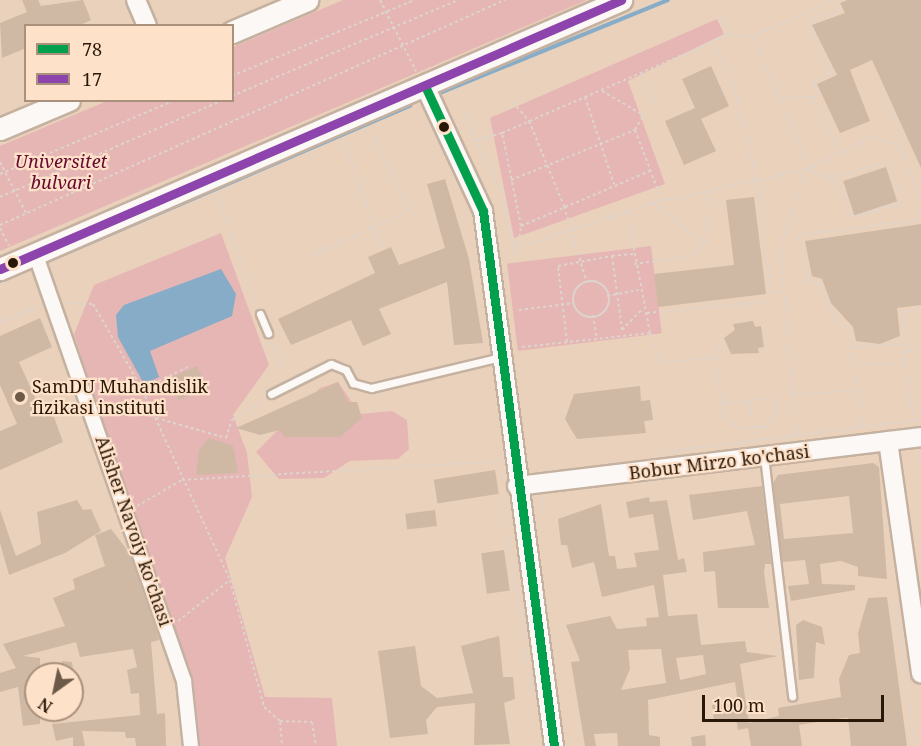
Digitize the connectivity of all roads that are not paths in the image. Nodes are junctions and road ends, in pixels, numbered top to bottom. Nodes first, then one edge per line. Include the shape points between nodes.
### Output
1 (136, 0) edge
2 (307, 0) edge
3 (621, 0) edge
4 (146, 24) edge
5 (234, 31) edge
6 (417, 81) junction
7 (64, 102) edge
8 (0, 129) edge
9 (35, 254) junction
10 (0, 268) edge
11 (260, 315) road end
12 (268, 333) road end
13 (501, 357) junction
14 (270, 394) road end
15 (917, 432) edge
16 (888, 441) junction
17 (761, 457) junction
18 (517, 486) junction
19 (915, 594) edge
20 (921, 674) edge
21 (792, 696) dead end
22 (191, 746) edge
23 (554, 746) edge

1 - 4 main road
2 - 5 main road
3 - 6 main road
6 - 9 main road
6 - 13 main road via 483,211
7 - 8 main road
9 - 10 main road
9 - 22 street, Alisher Navoiy ko'chasi via 129,511 184,681
11 - 12 lane
13 - 14 lane via 371,388 353,383 346,370 331,364
13 - 18 main road via 504,459
15 - 16 main road, Bobur Mirzo ko'chasi
16 - 17 main road, Bobur Mirzo ko'chasi
16 - 19 main road
17 - 18 main road, Bobur Mirzo ko'chasi
17 - 21 lane
18 - 23 main road
19 - 20 main road

